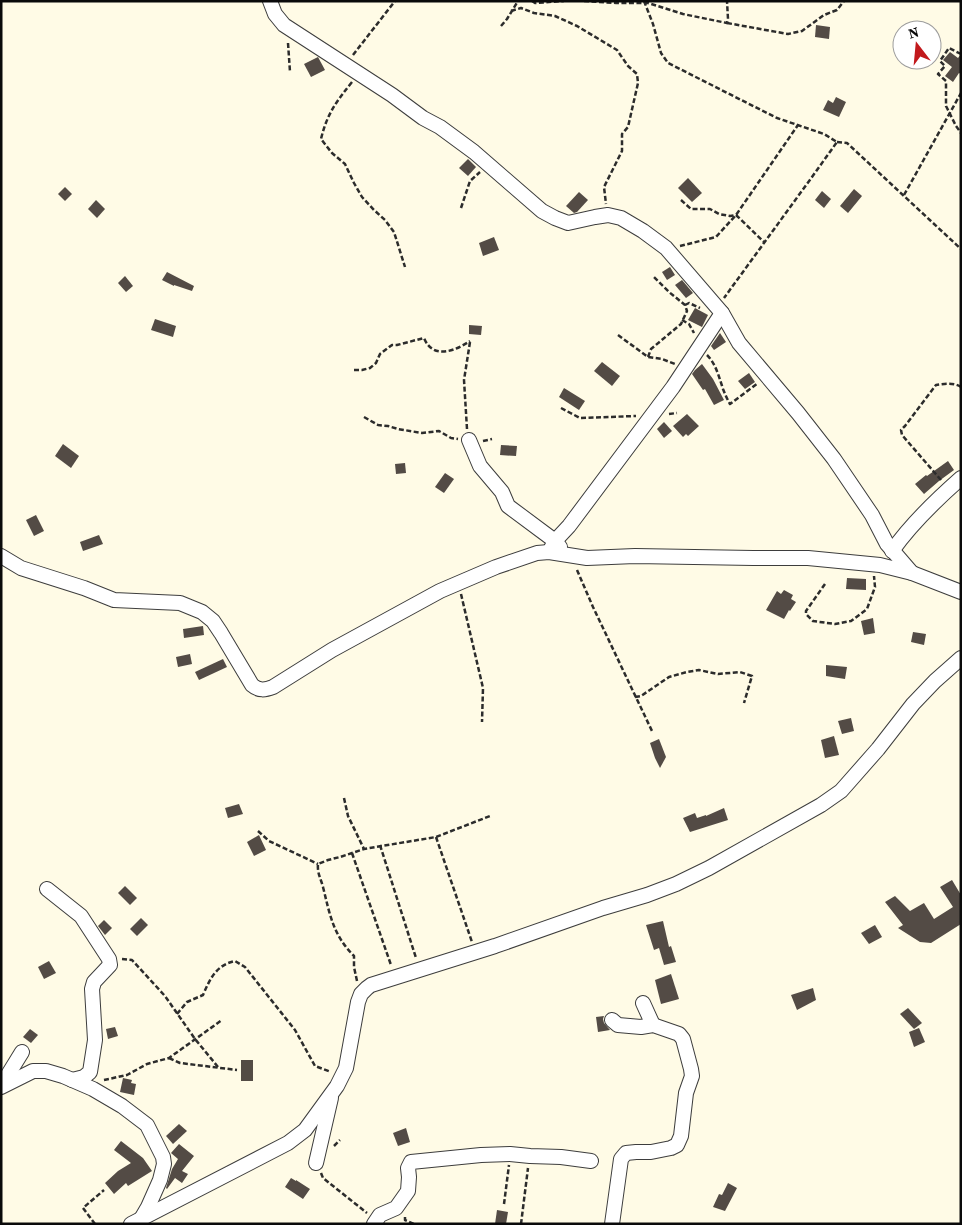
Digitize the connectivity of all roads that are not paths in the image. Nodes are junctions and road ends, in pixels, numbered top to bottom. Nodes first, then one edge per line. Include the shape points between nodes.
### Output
1 (270, 1) edge
2 (720, 310) junction
3 (468, 440) road end
4 (961, 478) edge
5 (552, 547) junction
6 (892, 550) junction
7 (1, 556) edge
8 (912, 573) junction
9 (961, 592) edge
10 (961, 658) edge
11 (47, 888) dead end
12 (643, 1003) dead end
13 (612, 1020) dead end
14 (653, 1025) junction
15 (22, 1052) dead end
16 (72, 1080) junction
17 (1, 1087) edge
18 (333, 1093) junction
19 (591, 1161) dead end
20 (316, 1163) road end
21 (138, 1222) edge
22 (375, 1222) edge
23 (612, 1224) edge

1 - 2 street via 275,14 286,26 440,127 489,164 542,211 568,222 608,215 621,218 643,231 666,248
2 - 5 street via 673,387
2 - 6 street via 740,343 834,459
3 - 5 street via 480,466 502,492 508,506
4 - 6 street
5 - 7 street via 440,591 332,650 273,687 258,690 213,621 202,612 180,603 114,600 21,568
5 - 8 street via 587,558 808,558
6 - 8 street
8 - 9 street
10 - 18 street via 934,680 841,790 821,805 709,868 647,895 371,985 361,994 346,1068
11 - 16 street via 81,916 110,965 94,982 92,989 95,1040 90,1072 84,1078
12 - 14 street
13 - 14 street via 618,1025
14 - 23 street via 679,1034 691,1069 681,1136 677,1145 671,1148 626,1153 621,1159
15 - 17 street
16 - 17 street via 46,1071 33,1071
16 - 21 street via 122,1106 147,1125 163,1157 160,1180
18 - 20 street
18 - 21 street via 305,1130 288,1143
19 - 22 street via 510,1154 411,1162 408,1191 396,1208 380,1215

